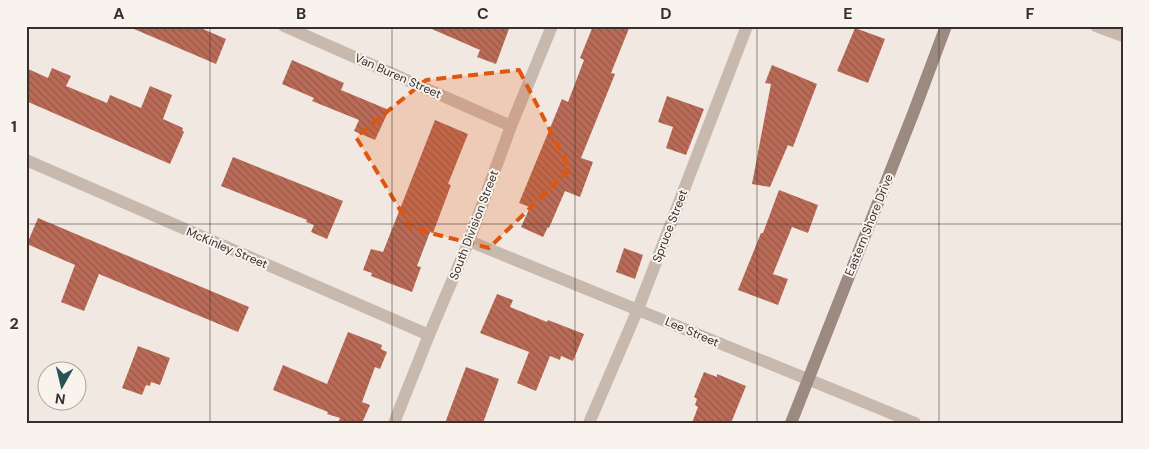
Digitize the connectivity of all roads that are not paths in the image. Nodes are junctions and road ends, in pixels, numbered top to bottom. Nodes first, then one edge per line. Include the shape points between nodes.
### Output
1 (284, 26) edge
2 (552, 26) edge
3 (747, 26) edge
4 (946, 26) edge
5 (1096, 26) edge
6 (1123, 36) edge
7 (511, 126) junction
8 (26, 160) edge
9 (469, 241) junction
10 (638, 309) junction
11 (429, 335) junction
12 (807, 380) junction
13 (394, 423) edge
14 (589, 423) edge
15 (791, 423) edge
16 (915, 423) edge

1 - 7 street, Van Buren Street
2 - 7 street, South Division Street
3 - 10 street, Spruce Street
4 - 12 street, Eastern Shore Drive
5 - 6 street
7 - 9 street, South Division Street
8 - 11 street, McKinley Street
9 - 10 street, Lee Street
9 - 11 street, South Division Street
10 - 12 street, Lee Street
10 - 14 street, Spruce Street
11 - 13 street, South Division Street
12 - 15 street, Eastern Shore Drive
12 - 16 street, Lee Street

